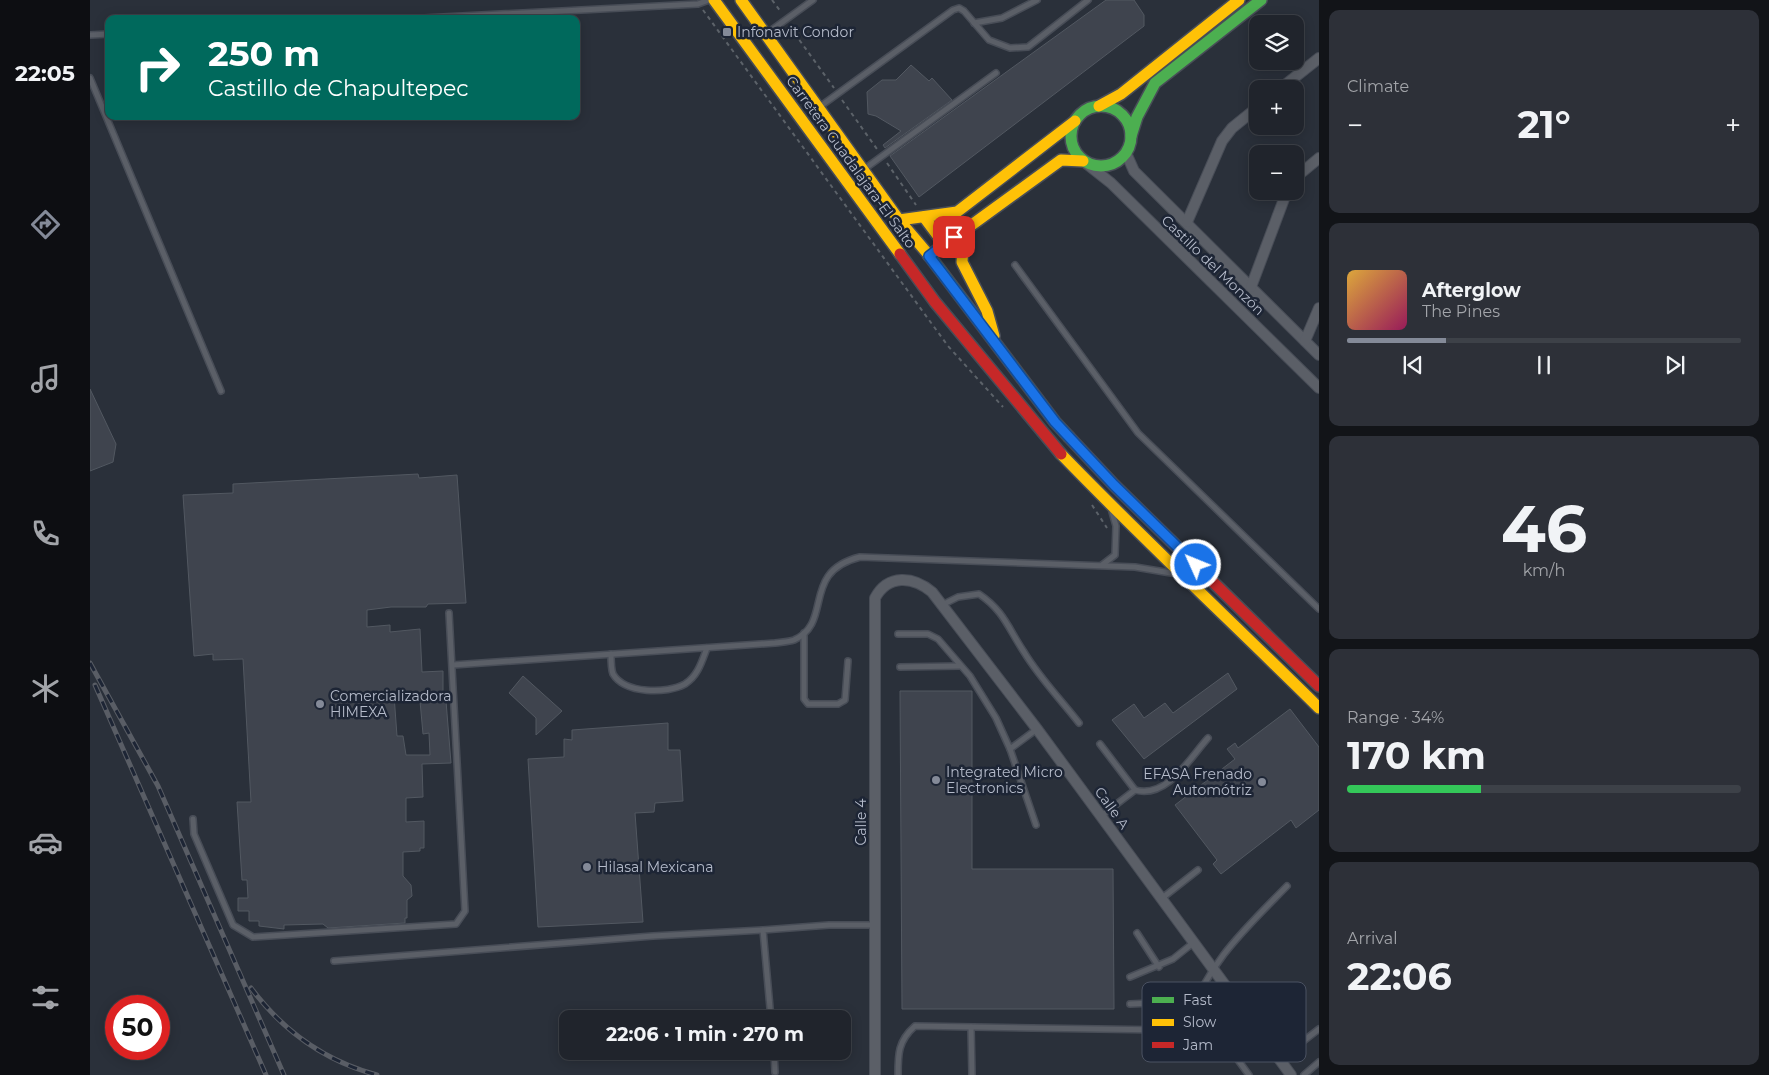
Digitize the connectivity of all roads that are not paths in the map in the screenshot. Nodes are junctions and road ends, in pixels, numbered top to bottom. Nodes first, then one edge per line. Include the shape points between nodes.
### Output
1 (709, 0) edge
2 (714, 0) edge
3 (741, 0) edge
4 (813, 0) edge
5 (1037, 0) edge
6 (1088, 0) edge
7 (1239, 0) edge
8 (1261, 0) edge
9 (483, 15) edge
10 (974, 23) junction
11 (105, 34) edge
12 (765, 34) junction
13 (90, 35) edge
14 (1319, 58) edge
15 (996, 73) dead end
16 (90, 78) edge
17 (1291, 80) edge
18 (1099, 106) junction
19 (818, 108) junction
20 (105, 114) edge
21 (1249, 114) edge
22 (108, 120) edge
23 (1075, 121) junction
24 (1131, 136) junction
25 (1126, 153) junction
26 (1319, 158) edge
27 (1085, 162) junction
28 (862, 170) junction
29 (1304, 170) edge
30 (1284, 200) edge
31 (924, 217) junction
32 (899, 220) junction
33 (1186, 222) junction
34 (964, 230) junction
35 (944, 244) junction
36 (929, 256) junction
37 (1015, 265) dead end
38 (1251, 287) junction
39 (1319, 308) edge
40 (1305, 341) junction
41 (996, 344) junction
42 (1319, 355) edge
43 (1319, 388) edge
44 (221, 391) dead end
45 (1111, 506) junction
46 (1102, 566) junction
47 (1185, 576) junction
48 (896, 580) joint
49 (942, 605) junction
50 (1319, 609) edge
51 (449, 613) dead end
52 (804, 633) junction
53 (898, 634) dead end
54 (707, 648) junction
55 (611, 654) junction
56 (848, 661) dead end
57 (453, 665) junction
58 (960, 666) junction
59 (900, 667) dead end
60 (1319, 686) edge
61 (1319, 708) edge
62 (1079, 723) dead end
63 (1037, 729) junction
64 (1208, 738) dead end
65 (1100, 744) dead end
66 (1010, 749) junction
67 (1135, 790) junction
68 (1101, 816) junction
69 (193, 820) dead end
70 (1036, 825) dead end
71 (1198, 870) dead end
72 (1287, 886) dead end
73 (1161, 899) junction
74 (875, 925) junction
75 (763, 930) junction
76 (1137, 933) dead end
77 (1193, 942) junction
78 (334, 961) dead end
79 (1159, 966) junction
80 (1212, 970) junction
81 (1130, 977) dead end
82 (1205, 982) edge
83 (1221, 982) edge
84 (1142, 1003) edge
85 (1130, 1004) dead end
86 (769, 1010) edge
87 (971, 1027) junction
88 (1319, 1029) edge
89 (1142, 1030) edge
90 (1306, 1039) edge
91 (774, 1060) edge
92 (1240, 1062) edge
93 (1282, 1062) edge
94 (1319, 1062) edge
95 (775, 1072) dead end
96 (874, 1075) edge
97 (898, 1075) edge
98 (972, 1075) edge
99 (1249, 1075) edge
100 (1291, 1075) edge
101 (1304, 1075) edge

1 - 9 lane via 698,4
2 - 45 main road, Carretera Guadalajara-El Salto via 935,302 1045,437
3 - 12 main road, Carretera Guadalajara-El Salto
4 - 12 lane
5 - 10 lane via 1002,18
6 - 10 lane via 1028,47 1010,48 990,40
7 - 18 main road via 1121,94
8 - 24 main road via 1155,83 1140,110
10 - 19 lane via 964,11 953,10
11 - 13 lane
12 - 19 main road, Carretera Guadalajara-El Salto
14 - 17 street
15 - 28 lane
16 - 20 lane
18 - 23 main road via 1089,108
18 - 24 main road via 1118,111 1125,118
19 - 28 main road, Carretera Guadalajara-El Salto
21 - 33 street via 1222,140
22 - 44 lane
23 - 27 main road via 1070,140 1073,149
23 - 31 main road via 957,212
24 - 25 main road
25 - 27 main road via 1107,166
25 - 33 street, Castillo del Monzón via 1134,171
26 - 29 street
27 - 34 main road via 1061,160
27 - 43 street, Castillo del Monzón
28 - 32 main road, Carretera Guadalajara-El Salto
30 - 38 street
31 - 32 main road
31 - 35 main road
32 - 36 main road, Carretera Guadalajara-El Salto
33 - 38 street, Castillo del Monzón
34 - 35 main road
34 - 41 main road via 962,262 987,311
35 - 36 main road
36 - 41 main road, Carretera Guadalajara-El Salto
37 - 50 lane via 1138,433
38 - 40 street, Castillo del Monzón
39 - 40 street
40 - 42 street, Castillo del Monzón
41 - 60 main road, Carretera Guadalajara-El Salto via 1033,394 1086,455
45 - 46 lane via 1116,526 1115,555
45 - 47 main road, Carretera Guadalajara-El Salto
46 - 47 lane via 1135,567
46 - 52 lane via 860,557 833,568 824,582 815,618
47 - 61 main road, Carretera Guadalajara-El Salto
48 - 49 street, Calle A via 924,585
48 - 74 street, Calle 4 via 879,590 875,598
49 - 62 lane via 958,597 979,594 993,603 1024,653
49 - 63 street, Calle A
51 - 57 lane
52 - 54 lane via 794,640 775,643
52 - 56 lane via 804,699 808,704 838,704 845,700
53 - 58 lane via 928,634 938,639
54 - 55 lane
54 - 55 lane via 698,671 685,684 652,691 623,685 612,672
55 - 57 lane
57 - 69 lane via 465,911 456,924 253,937 233,925 194,834
58 - 59 lane
58 - 66 lane via 970,676 996,718
63 - 66 lane
63 - 68 street, Calle A
64 - 67 lane via 1167,784 1152,792
65 - 67 lane
66 - 70 lane
67 - 68 lane
68 - 73 street, Calle A
71 - 73 lane
72 - 80 lane via 1232,942
73 - 77 street, Calle A
74 - 75 lane
74 - 96 street, Calle 4
75 - 78 lane
75 - 86 lane
76 - 79 lane
77 - 79 lane
77 - 80 street, Calle A
79 - 81 lane
80 - 82 lane
80 - 83 street, Calle A
84 - 85 lane
87 - 89 lane
87 - 97 lane via 915,1026 905,1035 898,1049
87 - 98 lane
88 - 90 lane
91 - 95 lane
92 - 99 lane
93 - 100 street, Calle A
94 - 101 lane

